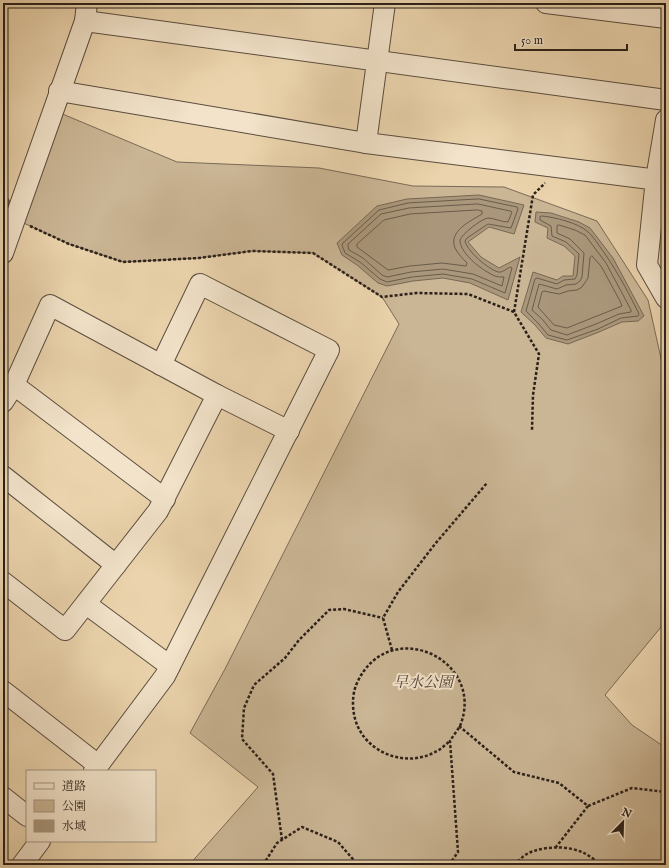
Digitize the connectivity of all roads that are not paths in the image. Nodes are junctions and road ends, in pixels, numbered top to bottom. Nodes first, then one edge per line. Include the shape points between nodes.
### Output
1 (385, 3) edge
2 (546, 3) edge
3 (86, 12) edge
4 (666, 18) edge
5 (377, 60) junction
6 (59, 91) junction
7 (666, 100) edge
8 (666, 120) edge
9 (366, 143) junction
10 (661, 180) edge
11 (659, 225) edge
12 (3, 253) edge
13 (666, 298) edge
14 (161, 365) junction
15 (14, 385) junction
16 (217, 395) junction
17 (3, 402) edge
18 (289, 431) junction
19 (3, 476) edge
20 (165, 499) junction
21 (116, 565) junction
22 (3, 582) edge
23 (86, 604) junction
24 (170, 666) junction
25 (3, 692) edge
26 (96, 768) edge
27 (3, 797) edge
28 (26, 815) edge
29 (39, 842) edge
30 (22, 865) edge

1 - 5 street
2 - 4 street
3 - 5 street
3 - 6 street
5 - 7 street
5 - 9 street
6 - 9 street
6 - 12 street
8 - 10 street
9 - 10 street
10 - 11 street
11 - 13 street via 647,265
14 - 15 street via 50,305
14 - 16 street
14 - 18 street via 200,284 329,350
15 - 17 street
15 - 20 street
16 - 18 street
16 - 20 street
18 - 24 street
19 - 21 street
20 - 21 street
21 - 23 street
22 - 23 street via 65,630
23 - 24 street
24 - 26 street
25 - 26 street
27 - 28 street
29 - 30 street

